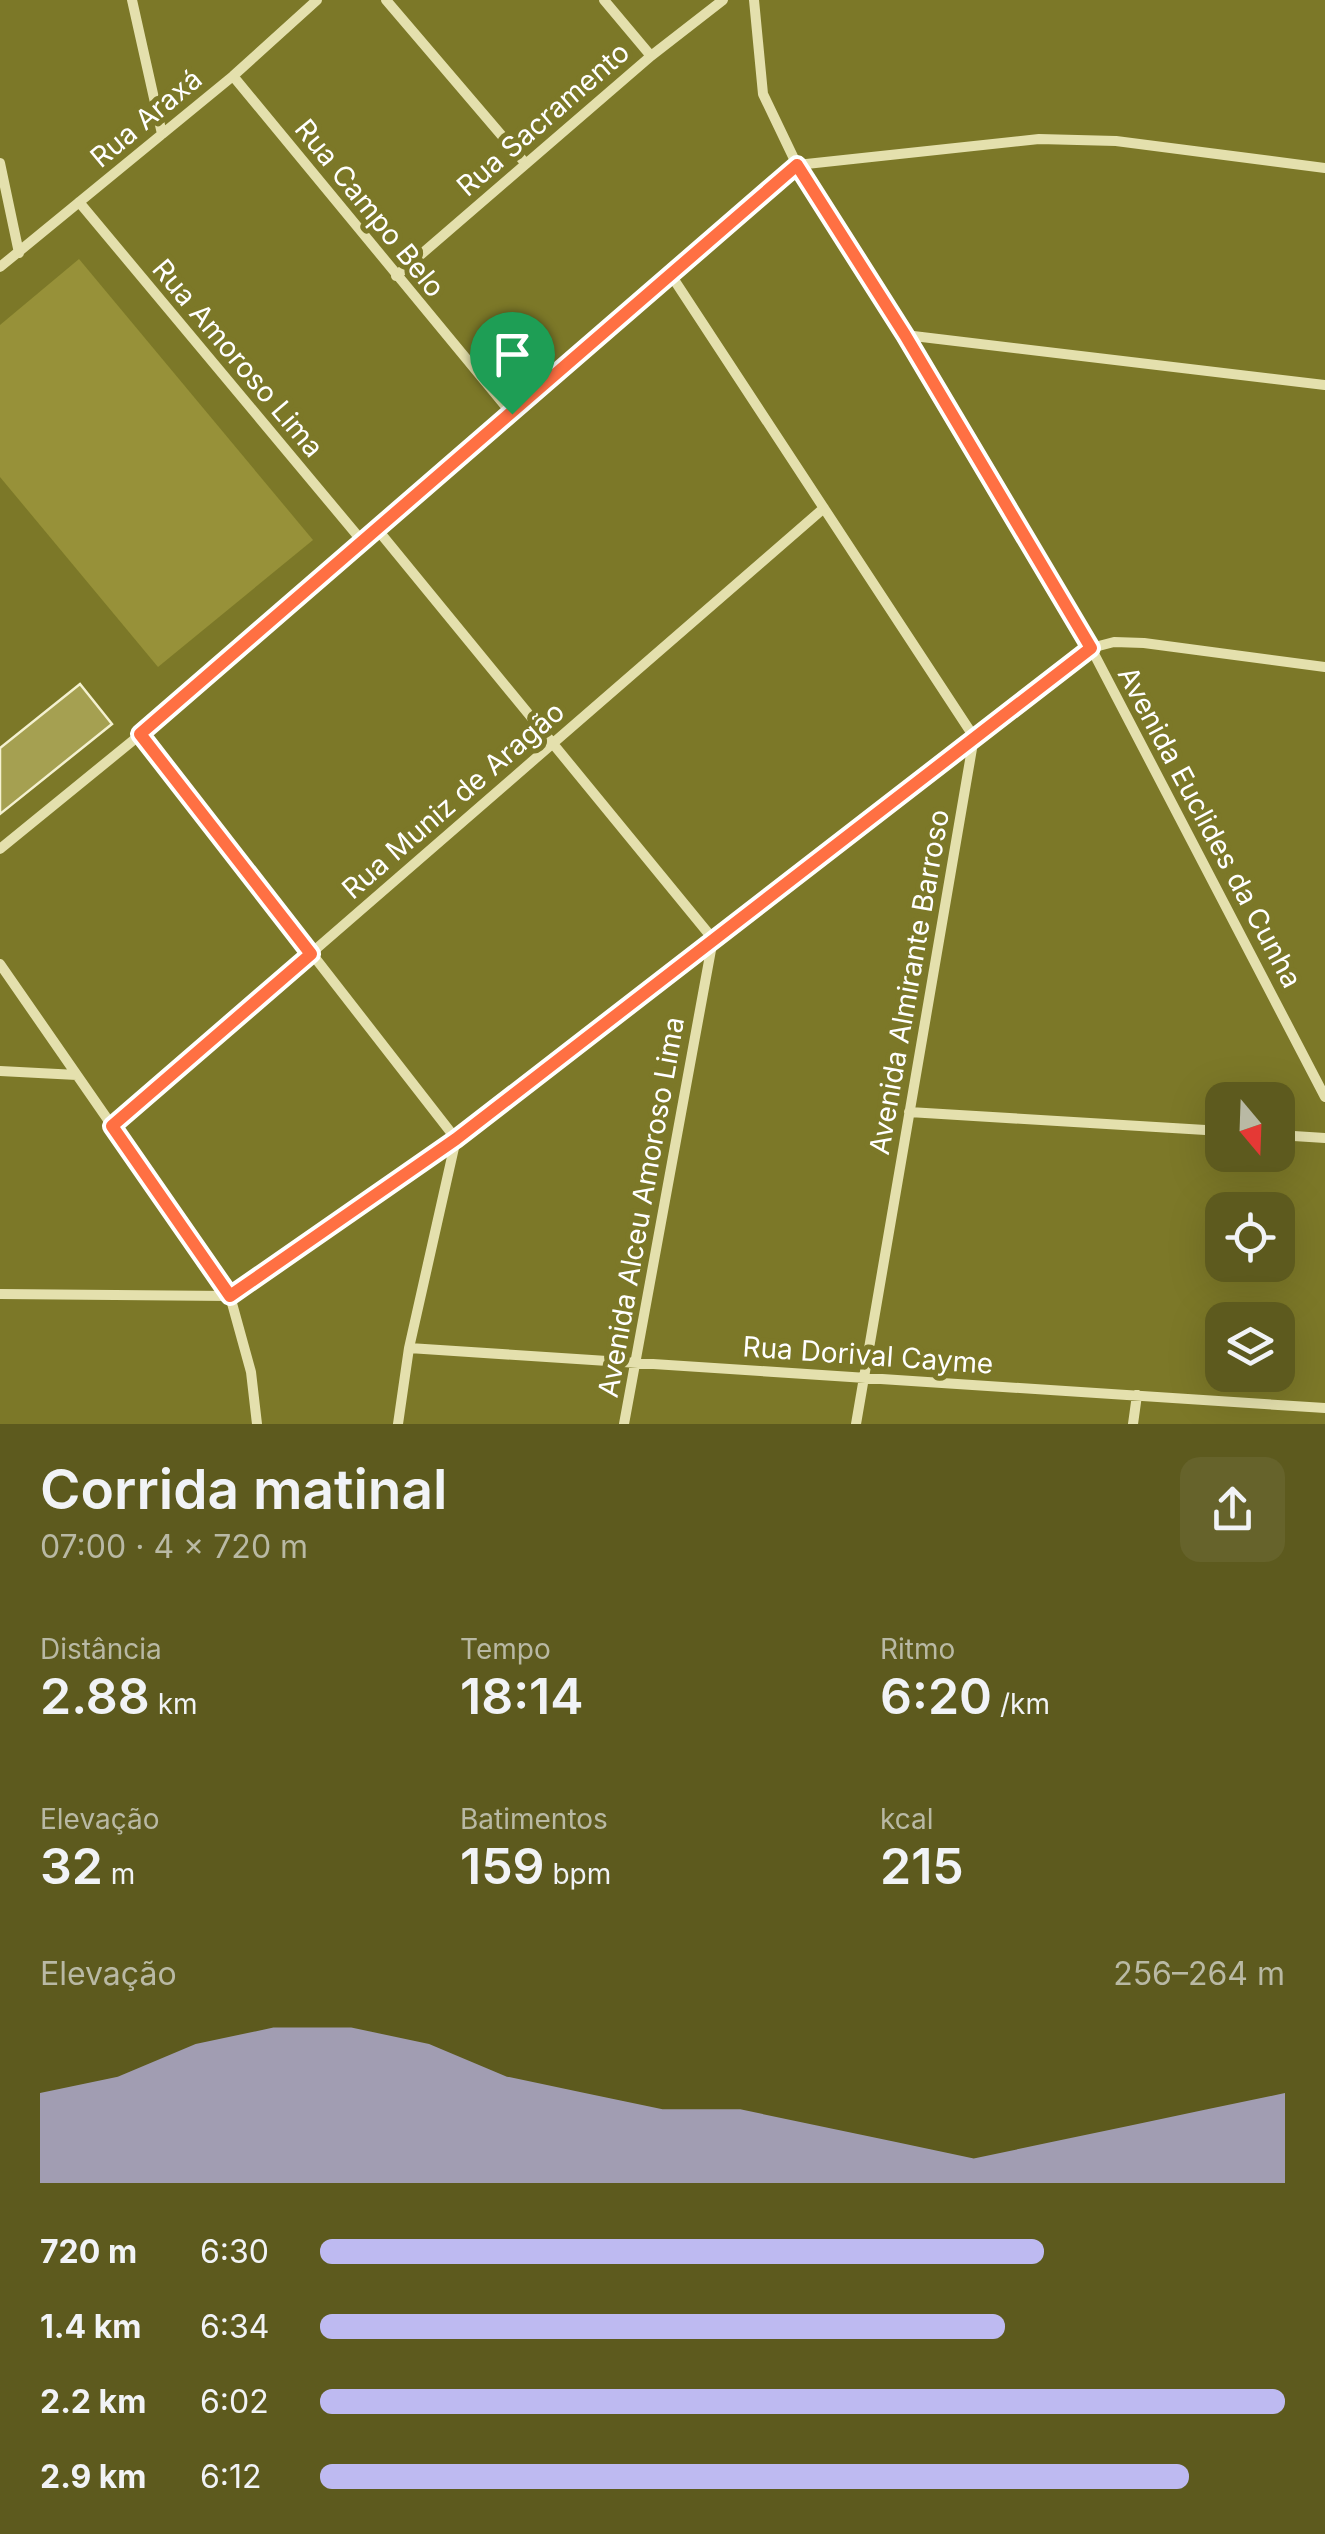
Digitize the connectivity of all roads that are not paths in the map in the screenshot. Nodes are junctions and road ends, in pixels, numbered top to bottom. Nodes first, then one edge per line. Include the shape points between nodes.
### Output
1 (132, 0) edge
2 (318, 0) edge
3 (386, 0) edge
4 (604, 0) edge
5 (723, 0) edge
6 (754, 0) edge
7 (651, 56) junction
8 (233, 76) junction
9 (162, 134) junction
10 (0, 164) edge
11 (526, 164) junction
12 (797, 165) junction
13 (1325, 168) edge
14 (80, 202) junction
15 (19, 253) junction
16 (0, 267) edge
17 (396, 276) junction
18 (671, 276) junction
19 (905, 335) junction
20 (1325, 385) edge
21 (512, 414) junction
22 (824, 508) junction
23 (376, 529) junction
24 (362, 542) junction
25 (1091, 648) junction
26 (1325, 667) edge
27 (140, 734) junction
28 (974, 737) junction
29 (553, 744) junction
30 (0, 849) edge
31 (713, 939) junction
32 (311, 954) junction
33 (0, 964) edge
34 (0, 1071) edge
35 (77, 1075) junction
36 (1325, 1096) edge
37 (909, 1112) junction
38 (112, 1126) junction
39 (1205, 1131) edge
40 (1295, 1136) edge
41 (1325, 1138) edge
42 (456, 1139) junction
43 (0, 1294) edge
44 (230, 1296) junction
45 (409, 1348) junction
46 (634, 1363) junction
47 (864, 1378) junction
48 (1137, 1395) junction
49 (1325, 1408) edge
50 (257, 1424) edge
51 (398, 1424) edge
52 (624, 1424) edge
53 (856, 1424) edge
54 (1132, 1424) edge

1 - 9 street
2 - 8 street, Rua Araxá
3 - 11 street
4 - 7 street
5 - 7 street, Rua Sacramento
6 - 12 street, Avenida Euclides da Cunha via 763,94
7 - 11 street, Rua Sacramento
8 - 9 street, Rua Araxá
8 - 17 street, Rua Campo Belo
9 - 14 street, Rua Araxá
10 - 15 street
11 - 17 street, Rua Sacramento
12 - 13 street via 1039,138 1116,141
12 - 18 street
12 - 19 street, Avenida Euclides da Cunha
14 - 15 street, Rua Araxá
14 - 24 street, Rua Amoroso Lima
15 - 16 street, Rua Araxá
17 - 21 street, Rua Campo Belo
18 - 21 street
18 - 22 street
19 - 20 street
19 - 25 street, Avenida Euclides da Cunha
21 - 23 street
22 - 28 street
22 - 29 street, Rua Muniz de Aragão
23 - 24 street
23 - 29 street
24 - 27 street
25 - 26 street via 1144,643
25 - 28 street
25 - 36 street, Avenida Euclides da Cunha
27 - 30 street
27 - 32 street
28 - 31 street
28 - 37 street, Avenida Almirante Barroso
29 - 31 street
29 - 32 street, Rua Muniz de Aragão
31 - 42 street
31 - 46 street, Avenida Alceu Amoroso Lima
32 - 38 street, Rua Muniz de Aragão
32 - 42 street
33 - 35 street
34 - 35 street
35 - 38 street
37 - 39 street
37 - 47 street, Avenida Almirante Barroso
38 - 44 street
40 - 41 street
42 - 44 street
42 - 45 street
43 - 44 street
44 - 50 street
45 - 46 street, Rua Dorival Cayme
45 - 51 street
46 - 47 street, Rua Dorival Cayme
46 - 52 street, Avenida Alceu Amoroso Lima
47 - 48 street, Rua Dorival Cayme
47 - 53 street, Avenida Almirante Barroso
48 - 49 street, Rua Dorival Cayme
48 - 54 street

